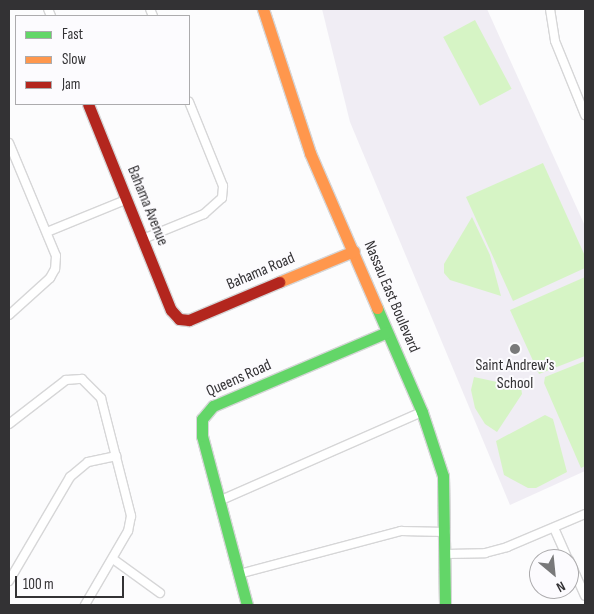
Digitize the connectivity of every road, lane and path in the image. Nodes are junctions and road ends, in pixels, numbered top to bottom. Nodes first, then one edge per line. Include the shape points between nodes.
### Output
1 (263, 9) edge
2 (550, 9) edge
3 (582, 99) edge
4 (190, 104) edge
5 (88, 105) edge
6 (585, 115) edge
7 (9, 143) edge
8 (128, 200) junction
9 (47, 232) junction
10 (144, 239) junction
11 (354, 251) junction
12 (9, 315) edge
13 (179, 319) joint
14 (387, 332) junction
15 (422, 412) junction
16 (9, 424) edge
17 (116, 456) junction
18 (219, 501) junction
19 (585, 514) edge
20 (554, 528) junction
21 (446, 532) junction
22 (564, 549) edge
23 (446, 554) junction
24 (112, 559) junction
25 (239, 574) junction
26 (9, 581) edge
27 (579, 582) edge
28 (160, 593) dead end
29 (585, 596) edge
30 (85, 605) edge
31 (247, 605) edge
32 (445, 605) edge

1 - 11 street, Nassau East Boulevard via 310,153
2 - 3 street via 555,41
3 - 6 street
4 - 10 street via 223,186 222,198 204,214
5 - 8 street, Bahama Avenue
7 - 9 street
8 - 9 street
8 - 10 street, Bahama Avenue
9 - 12 street via 56,256 55,269 50,278
10 - 13 street, Bahama Avenue via 171,310
11 - 13 street, Bahama Road via 189,320
11 - 14 street, Nassau East Boulevard
14 - 15 street, Nassau East Boulevard
14 - 18 street, Queens Road via 207,411 201,430
15 - 18 street
15 - 21 street, Nassau East Boulevard via 443,476
16 - 17 street via 66,380 82,379 101,398
17 - 24 street via 131,516 128,531
17 - 26 street via 88,462 70,477
18 - 25 street, Queens Road
19 - 20 street
20 - 22 street
20 - 23 street via 485,553
21 - 23 street, Nassau East Boulevard
21 - 25 street via 401,531
23 - 32 street, Nassau East Boulevard
24 - 28 street
24 - 30 street
25 - 31 street, Queens Road
27 - 29 street

